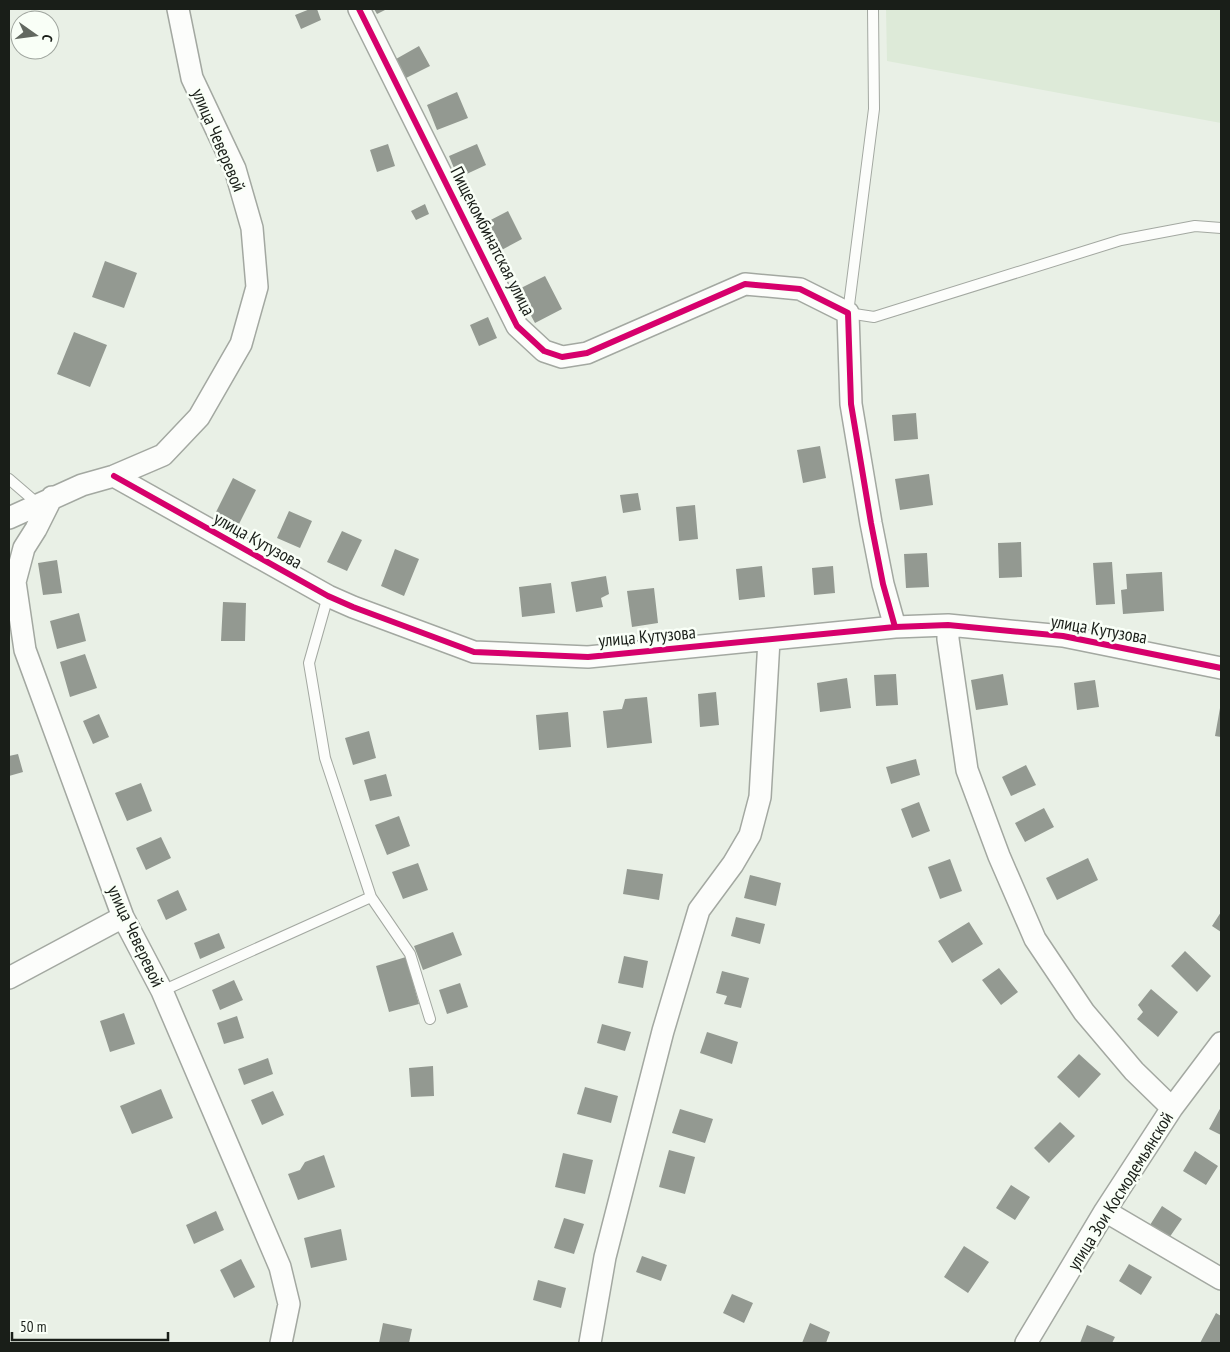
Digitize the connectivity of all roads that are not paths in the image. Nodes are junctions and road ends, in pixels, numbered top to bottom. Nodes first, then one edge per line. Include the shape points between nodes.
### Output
1 (178, 9) edge
2 (359, 9) edge
3 (873, 9) edge
4 (1221, 228) edge
5 (848, 313) junction
6 (114, 476) junction
7 (9, 479) edge
8 (45, 501) junction
9 (9, 518) edge
10 (328, 596) junction
11 (948, 625) junction
12 (895, 627) junction
13 (770, 640) junction
14 (1221, 668) edge
15 (372, 896) junction
16 (124, 918) junction
17 (9, 978) edge
18 (162, 992) junction
19 (430, 1019) dead end
20 (1221, 1043) edge
21 (1172, 1108) junction
22 (1106, 1211) junction
23 (1221, 1279) edge
24 (281, 1343) edge
25 (590, 1343) edge
26 (1026, 1343) edge

1 - 6 street, улица Чеверевой via 192,78 235,169 252,228 257,287 241,344 199,417 163,455
2 - 5 street, Пищекомбинатская улица via 517,326 544,351 562,357 587,353 745,284 800,289
3 - 5 lane via 874,109
4 - 5 lane via 1195,226 1121,240 874,317
5 - 12 street via 851,404 870,523
6 - 8 street, улица Чеверевой
6 - 10 street, улица Кутузова
7 - 8 lane
8 - 9 street, улица Чеверевой
8 - 16 street, улица Чеверевой via 36,529 24,548 15,582 25,650
10 - 13 street, улица Кутузова via 474,652 588,657
10 - 15 lane via 309,663 325,758
11 - 12 street, улица Кутузова
11 - 14 street, улица Кутузова via 1063,636
11 - 21 street via 967,770 1035,939 1084,1012 1134,1071
12 - 13 street, улица Кутузова
13 - 25 street via 760,797 750,835 699,910 608,1248
15 - 18 lane
15 - 19 lane via 410,954
16 - 17 street
16 - 18 street, улица Чеверевой
18 - 24 street, улица Чеверевой via 280,1267 289,1304
20 - 21 street, улица Зои Космодемьянской
21 - 22 street, улица Зои Космодемьянской
22 - 23 street
22 - 26 street, улица Зои Космодемьянской

